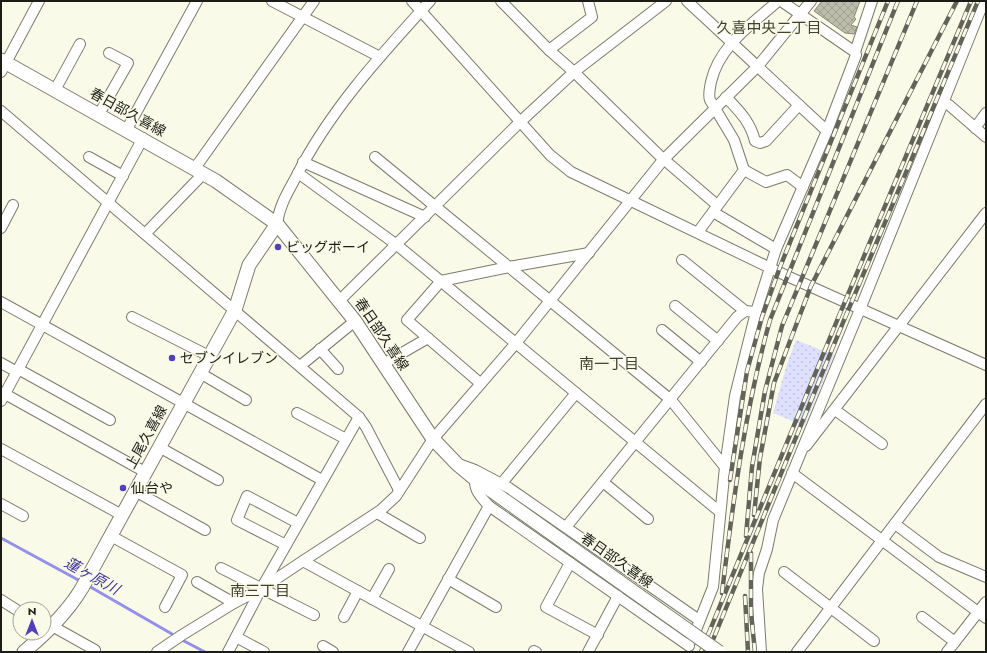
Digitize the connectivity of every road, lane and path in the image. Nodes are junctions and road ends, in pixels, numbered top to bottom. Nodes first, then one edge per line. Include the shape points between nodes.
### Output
1 (39, 1) edge
2 (197, 1) edge
3 (272, 1) edge
4 (314, 1) edge
5 (412, 1) edge
6 (430, 1) edge
7 (501, 1) edge
8 (588, 1) edge
9 (666, 1) edge
10 (687, 1) edge
11 (778, 1) edge
12 (781, 1) edge
13 (811, 1) edge
14 (872, 1) edge
15 (984, 1) edge
16 (421, 11) junction
17 (800, 14) junction
18 (301, 16) junction
19 (733, 42) junction
20 (80, 44) dead end
21 (549, 50) junction
22 (855, 52) junction
23 (109, 53) dead end
24 (380, 57) junction
25 (3, 64) edge
26 (758, 66) junction
27 (574, 72) junction
28 (55, 90) junction
29 (726, 97) junction
30 (943, 103) junction
31 (799, 105) junction
32 (715, 107) junction
33 (1, 111) edge
34 (986, 113) edge
35 (99, 114) junction
36 (520, 122) junction
37 (975, 128) junction
38 (127, 129) junction
39 (827, 131) junction
40 (986, 137) edge
41 (143, 138) junction
42 (88, 157) dead end
43 (375, 157) dead end
44 (663, 160) junction
45 (303, 162) junction
46 (744, 170) junction
47 (199, 171) junction
48 (298, 173) junction
49 (123, 176) junction
50 (803, 186) junction
51 (631, 200) junction
52 (109, 204) junction
53 (13, 205) dead end
54 (436, 206) junction
55 (715, 209) junction
56 (986, 213) edge
57 (425, 217) junction
58 (277, 224) junction
59 (1, 228) edge
60 (698, 232) junction
61 (145, 234) junction
62 (397, 245) junction
63 (776, 249) junction
64 (589, 253) junction
65 (682, 260) dead end
66 (509, 266) junction
67 (770, 268) junction
68 (441, 281) junction
69 (340, 300) junction
70 (551, 301) junction
71 (1, 302) edge
72 (674, 306) dead end
73 (860, 308) junction
74 (235, 310) junction
75 (745, 311) junction
76 (756, 312) junction
77 (132, 317) dead end
78 (355, 321) junction
79 (42, 325) junction
80 (900, 326) junction
81 (662, 330) dead end
82 (428, 338) junction
83 (718, 341) junction
84 (516, 343) junction
85 (320, 349) junction
86 (209, 356) junction
87 (701, 362) junction
88 (1, 363) edge
89 (383, 364) junction
90 (986, 365) edge
91 (300, 366) junction
92 (338, 369) dead end
93 (18, 371) junction
94 (200, 373) junction
95 (480, 383) junction
96 (576, 393) junction
97 (3, 397) edge
98 (246, 400) dead end
99 (671, 400) junction
100 (183, 403) junction
101 (986, 404) edge
102 (835, 410) junction
103 (297, 413) dead end
104 (359, 417) junction
105 (110, 420) dead end
106 (346, 439) junction
107 (433, 439) junction
108 (636, 443) junction
109 (882, 444) dead end
110 (159, 447) junction
111 (1, 449) edge
112 (801, 451) junction
113 (457, 464) junction
114 (725, 467) junction
115 (145, 472) junction
116 (792, 473) junction
117 (475, 479) junction
118 (218, 480) dead end
119 (322, 480) junction
120 (603, 482) junction
121 (502, 483) junction
122 (399, 490) junction
123 (135, 491) junction
124 (1, 504) edge
125 (489, 506) junction
126 (720, 512) junction
127 (377, 513) junction
128 (122, 515) junction
129 (23, 516) dead end
130 (648, 519) dead end
131 (298, 523) junction
132 (895, 524) junction
133 (566, 527) junction
134 (205, 530) dead end
135 (111, 536) junction
136 (420, 538) dead end
137 (883, 540) junction
138 (286, 545) junction
139 (303, 561) junction
140 (570, 563) junction
141 (221, 568) dead end
142 (389, 569) dead end
143 (784, 572) dead end
144 (986, 577) edge
145 (448, 580) junction
146 (197, 582) dead end
147 (261, 589) junction
148 (358, 591) junction
149 (618, 596) junction
150 (372, 599) junction
151 (1, 600) edge
152 (986, 602) edge
153 (234, 603) junction
154 (12, 607) edge
155 (165, 607) dead end
156 (496, 607) dead end
157 (831, 608) junction
158 (314, 615) dead end
159 (982, 615) edge
160 (344, 617) dead end
161 (922, 617) dead end
162 (699, 620) junction
163 (52, 623) edge
164 (422, 626) junction
165 (52, 628) edge
166 (598, 635) junction
167 (236, 637) junction
168 (874, 640) dead end
169 (35, 641) edge
170 (955, 642) junction
171 (323, 646) dead end
172 (688, 649) edge
173 (95, 650) dead end
174 (24, 652) edge
175 (157, 652) edge
176 (228, 652) edge
177 (264, 652) edge
178 (333, 652) edge
179 (408, 652) edge
180 (469, 652) edge
181 (588, 652) edge
182 (719, 652) edge
183 (761, 652) edge
184 (797, 652) edge
185 (947, 652) edge

1 - 25 street
2 - 38 street
3 - 18 street
4 - 18 street
5 - 16 street
6 - 16 street
7 - 21 street
8 - 21 street via 592,18
9 - 27 street
10 - 19 street
11 - 19 street
12 - 17 street
13 - 17 street
14 - 22 street
15 - 30 street
16 - 24 street
16 - 36 street
17 - 22 street
17 - 26 street
18 - 24 street
18 - 47 street
19 - 26 street
19 - 32 street via 722,54 714,69 709,95
20 - 28 street
21 - 27 street
22 - 39 street via 848,80
23 - 35 street via 128,63
24 - 45 street via 347,95
25 - 28 main road, 春日部久喜線
26 - 29 street
26 - 31 street
27 - 36 street
27 - 44 street
28 - 35 main road, 春日部久喜線
29 - 31 street via 745,117 755,141 760,143 766,141
29 - 32 street
30 - 37 street
30 - 73 street
31 - 39 street
32 - 44 street
32 - 46 street via 734,140
33 - 52 street
34 - 37 street
35 - 38 main road, 春日部久喜線
36 - 51 street via 562,166
36 - 54 street
37 - 40 street
38 - 41 main road, 春日部久喜線
39 - 50 street
41 - 47 main road, 春日部久喜線
41 - 49 street
42 - 49 street
43 - 54 street
44 - 51 street
44 - 55 street
45 - 48 street
45 - 57 street
46 - 50 street via 766,182 787,175
46 - 55 street
47 - 58 main road, 春日部久喜線
47 - 61 street
48 - 58 street via 278,210
48 - 62 street
49 - 52 street
50 - 63 street
51 - 60 street
51 - 64 street
52 - 61 street
52 - 79 street
53 - 59 street
54 - 57 street
54 - 66 street
55 - 60 street
55 - 63 street
56 - 80 street
57 - 62 street
58 - 69 main road, 春日部久喜線
58 - 74 main road, 上尾久喜線 via 249,265
60 - 67 street
61 - 74 street
62 - 68 street
62 - 69 street
63 - 67 street
64 - 66 street
64 - 70 street
65 - 75 street
66 - 68 street
66 - 70 street
67 - 73 street
67 - 76 street
68 - 82 street via 407,320
68 - 84 street
69 - 78 main road, 春日部久喜線
70 - 84 street
70 - 99 street
71 - 79 street
72 - 83 street
73 - 80 street
73 - 112 street
74 - 86 main road, 上尾久喜線
74 - 91 street
75 - 76 street
75 - 83 street
76 - 114 street via 736,396
77 - 86 street
78 - 85 street
78 - 89 main road, 春日部久喜線
79 - 93 street
79 - 100 street
80 - 90 street
80 - 102 street
81 - 87 street
82 - 89 street
82 - 95 street
83 - 87 street
84 - 95 street
84 - 96 street
85 - 91 street
85 - 92 street
86 - 94 main road, 上尾久喜線
87 - 99 street
88 - 93 street
89 - 107 main road, 春日部久喜線
91 - 104 street
93 - 97 street
93 - 105 street
94 - 98 street
94 - 100 main road, 上尾久喜線
95 - 107 street
96 - 108 street
96 - 121 street
97 - 115 street
99 - 108 street
99 - 114 street
100 - 110 main road, 上尾久喜線
100 - 119 street
101 - 132 street
102 - 109 street
102 - 112 street
103 - 106 street
104 - 106 street
104 - 122 street
106 - 119 street
107 - 113 main road, 春日部久喜線
107 - 122 street
108 - 120 street
108 - 126 street
110 - 115 main road, 上尾久喜線
110 - 118 street
111 - 128 street
112 - 116 street
113 - 117 main road, 春日部久喜線
113 - 121 street
114 - 126 street
115 - 123 main road, 上尾久喜線
116 - 137 street
116 - 183 street via 772,524 759,573 757,589
117 - 125 street via 474,485 478,494
117 - 182 main road, 春日部久喜線, bridge
119 - 131 street
120 - 130 street
120 - 133 street
121 - 133 street
122 - 127 street
123 - 128 main road, 上尾久喜線
123 - 134 street
124 - 129 street
125 - 140 street
125 - 145 street
126 - 162 street via 713,587
127 - 136 street
127 - 139 street
128 - 135 main road, 上尾久喜線
131 - 138 street
131 - 138 street via 247,496 237,520
132 - 137 street
132 - 144 street via 939,557
133 - 162 street
135 - 155 street via 182,575
135 - 163 main road, 上尾久喜線 via 68,608
137 - 157 street
137 - 159 street
138 - 147 street
139 - 147 street
139 - 148 street
140 - 149 street
140 - 166 street via 546,607
141 - 147 street
142 - 150 street
143 - 157 street
145 - 156 street
145 - 164 street
146 - 153 street
147 - 153 street
147 - 158 street
147 - 167 street
148 - 150 street
148 - 160 street
149 - 166 street
149 - 172 street
150 - 164 street
151 - 154 street
152 - 159 street
153 - 175 street
157 - 168 street
157 - 184 street
159 - 170 street
161 - 170 street
162 - 172 street
164 - 179 street
164 - 180 street
165 - 173 street
166 - 181 street
167 - 176 street
167 - 177 street
169 - 174 main road, 上尾久喜線
170 - 185 street
171 - 178 street

